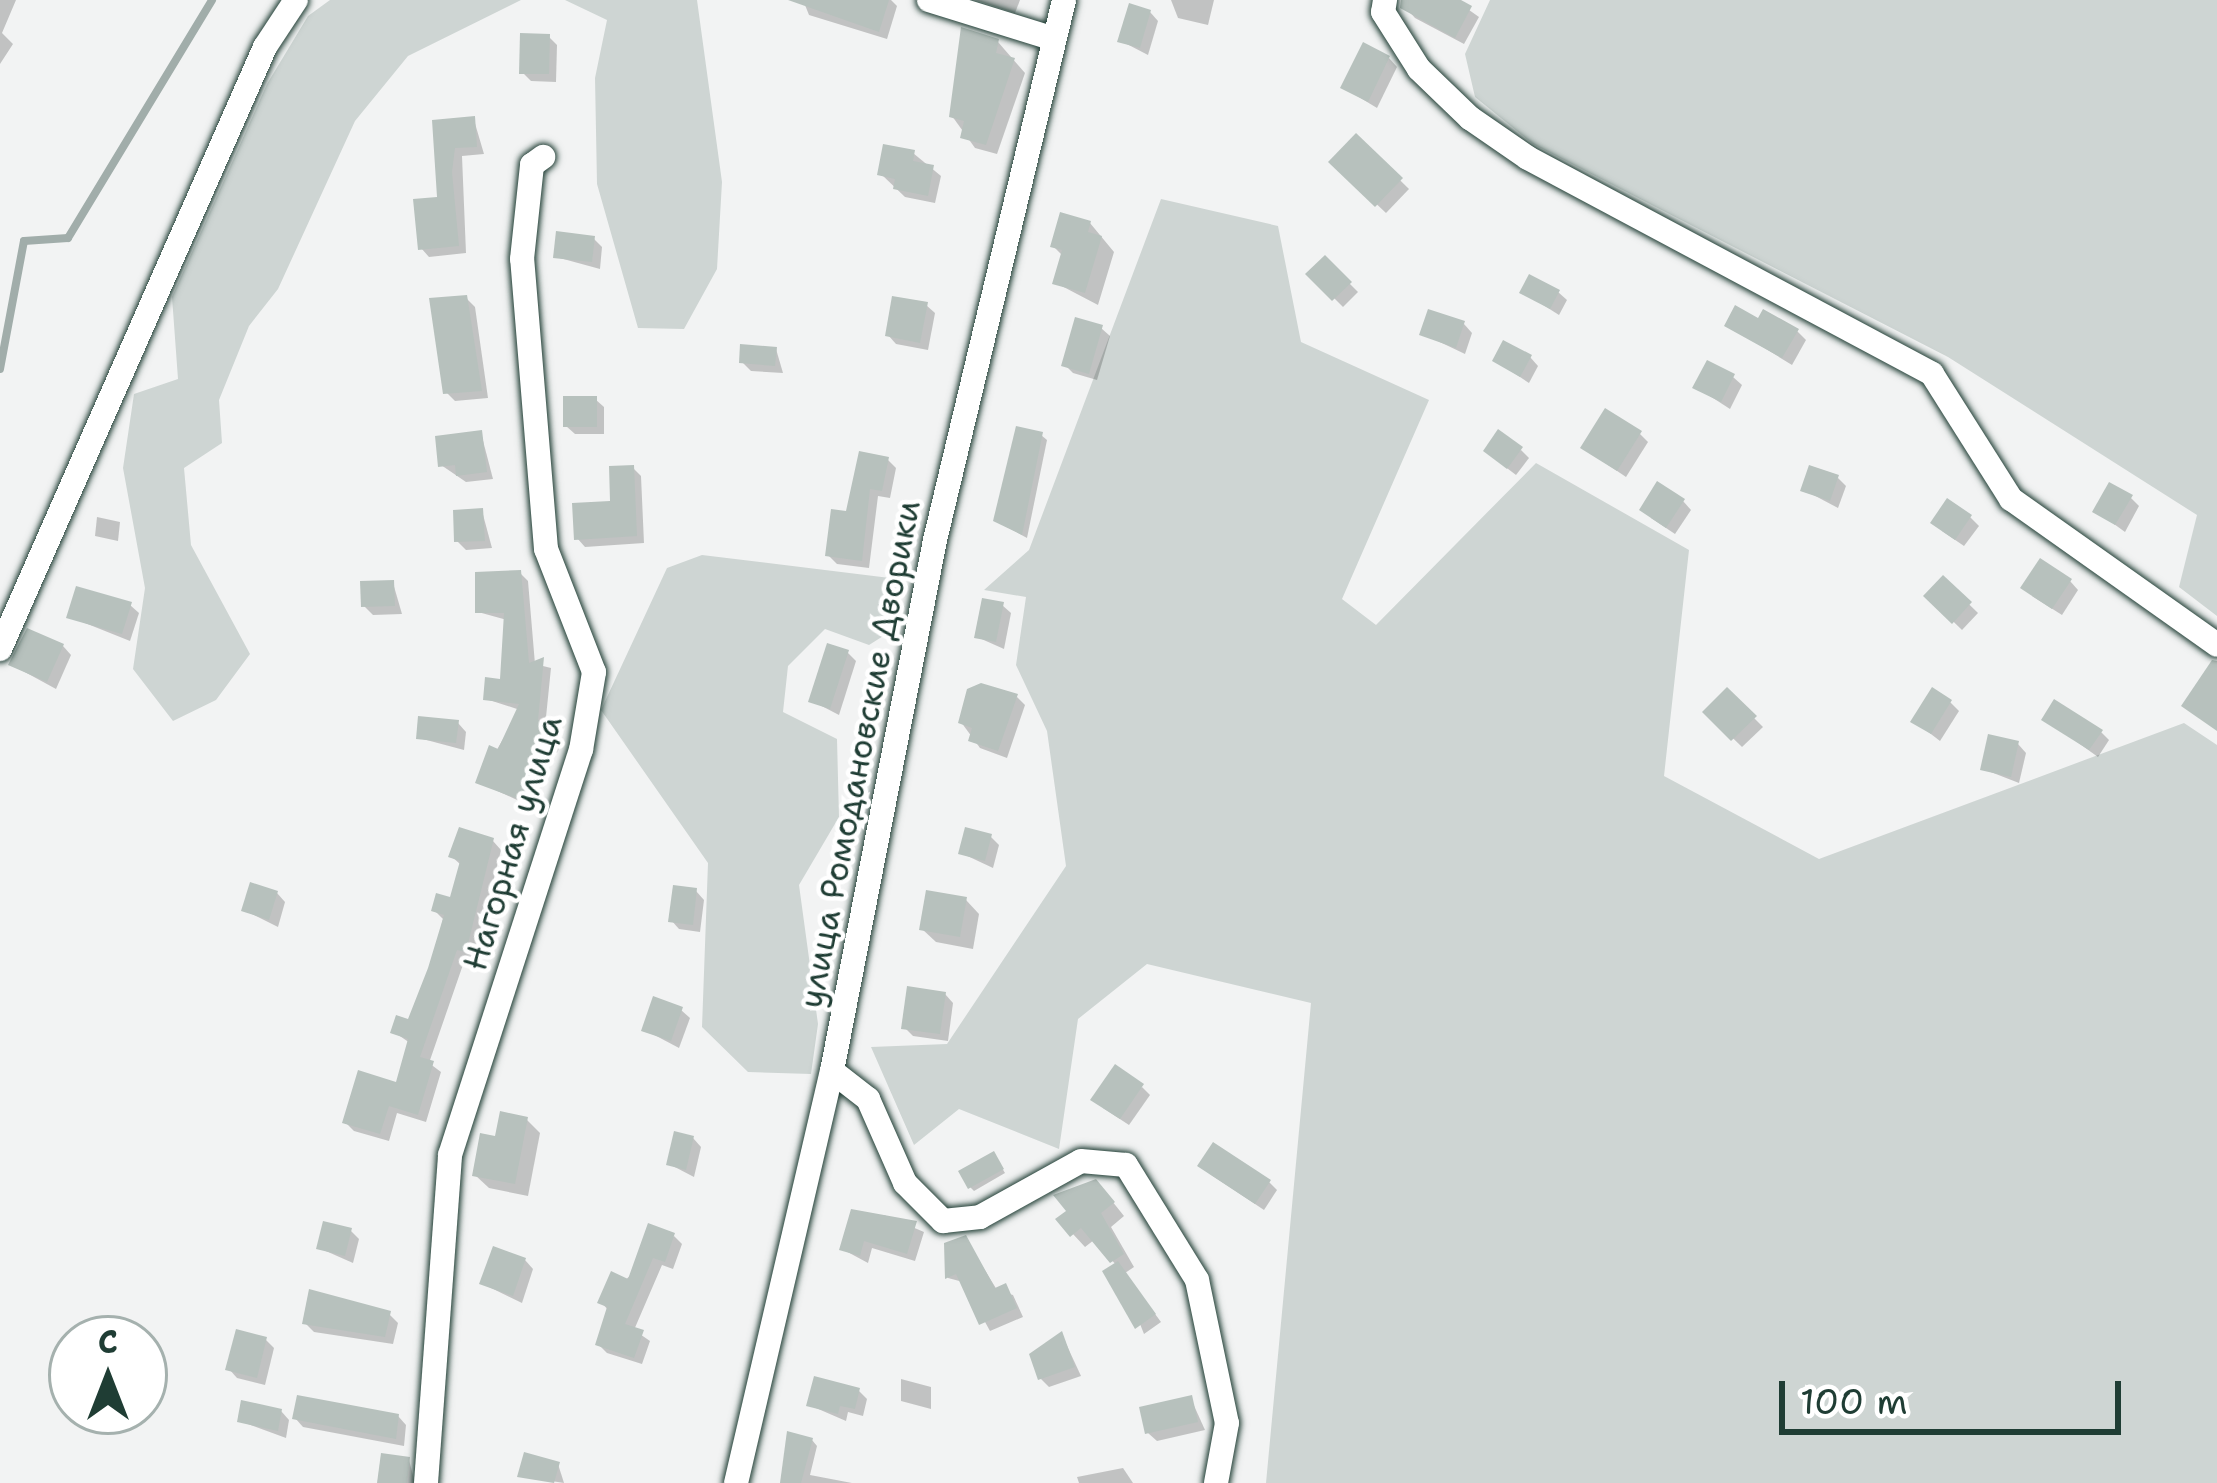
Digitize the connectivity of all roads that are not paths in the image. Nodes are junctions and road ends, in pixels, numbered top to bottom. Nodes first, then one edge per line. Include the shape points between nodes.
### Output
1 (296, 0) edge
2 (928, 0) edge
3 (1064, 0) edge
4 (1384, 0) edge
5 (1054, 39) junction
6 (543, 157) dead end
7 (2217, 645) edge
8 (0, 649) edge
9 (832, 1071) junction
10 (426, 1483) edge
11 (736, 1483) edge
12 (1216, 1483) edge

1 - 8 street via 265,47
2 - 5 street
3 - 5 street, улица Ромодановские Дворики
4 - 7 street via 1383,12 1419,69 1470,118 1528,158 1932,374 2011,500
5 - 9 street, улица Ромодановские Дворики via 935,540
6 - 10 street, Нагорная улица via 532,165 522,260 546,549 594,672 581,750 450,1155
9 - 11 street, улица Ромодановские Дворики
9 - 12 street via 868,1099 905,1183 943,1221 980,1217 1081,1161 1126,1165 1197,1280 1227,1423

